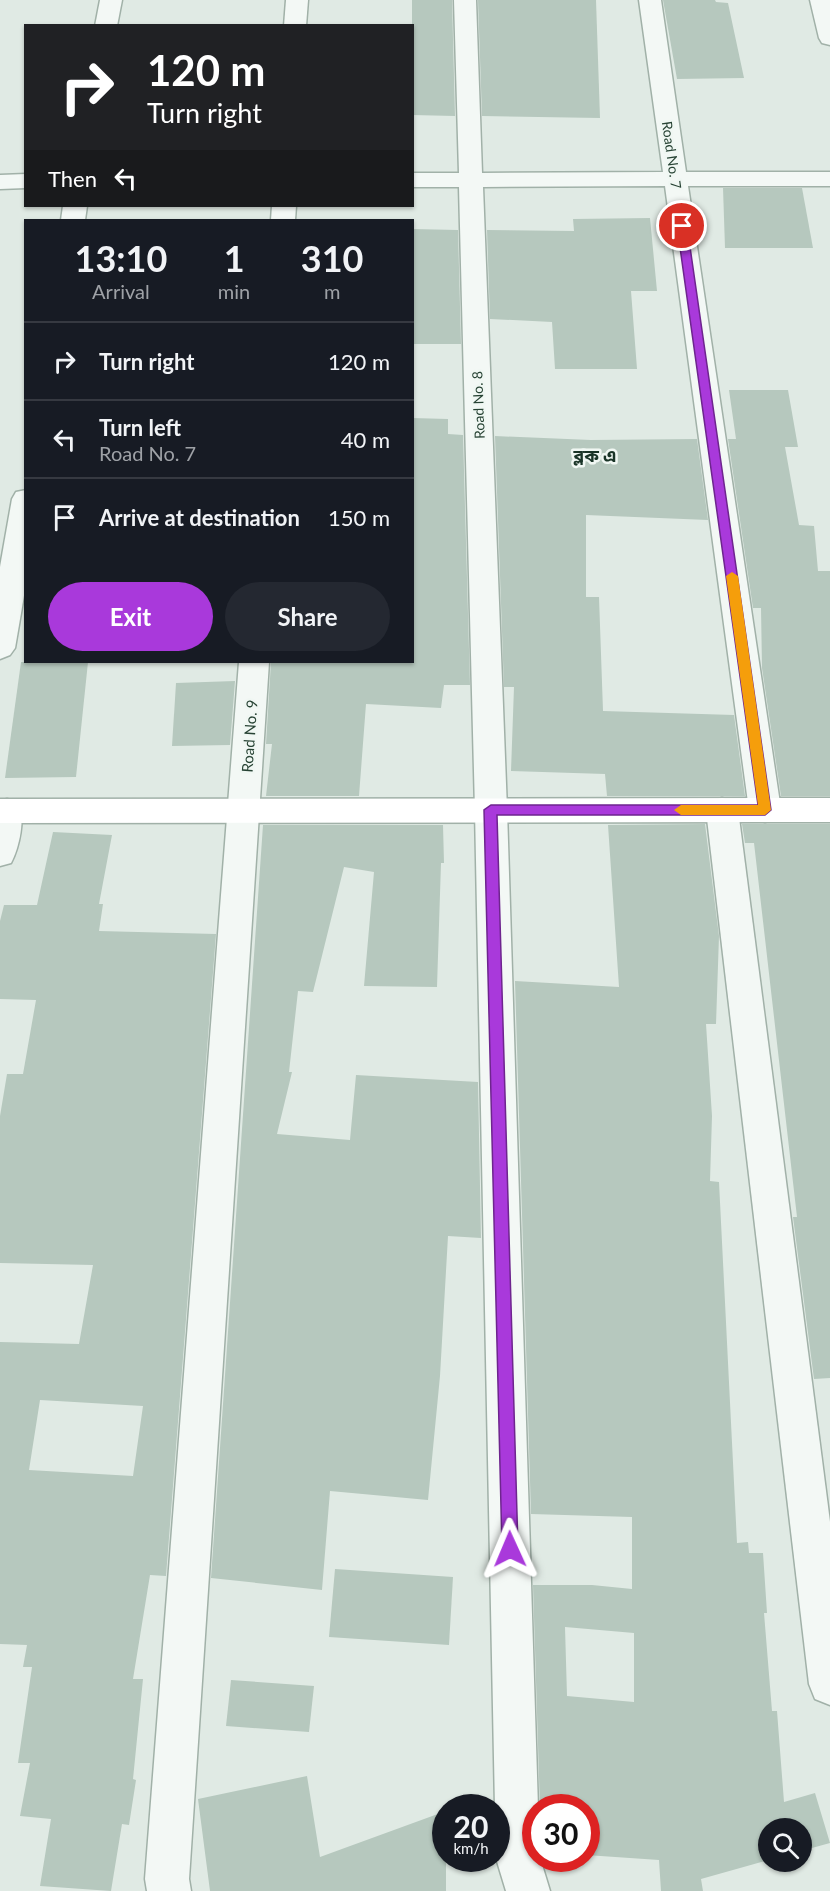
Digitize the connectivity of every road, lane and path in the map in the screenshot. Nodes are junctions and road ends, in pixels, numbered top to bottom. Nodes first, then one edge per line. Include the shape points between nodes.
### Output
1 (111, 0) edge
2 (297, 0) edge
3 (465, 0) edge
4 (650, 0) edge
5 (821, 0) edge
6 (106, 24) edge
7 (295, 24) edge
8 (830, 38) edge
9 (830, 179) edge
10 (414, 180) edge
11 (471, 180) junction
12 (676, 180) junction
13 (0, 182) edge
14 (24, 182) edge
15 (24, 510) edge
16 (0, 648) edge
17 (254, 663) edge
18 (244, 810) junction
19 (491, 810) junction
20 (722, 810) junction
21 (765, 810) junction
22 (830, 810) edge
23 (3, 811) edge
24 (0, 854) edge
25 (830, 1684) edge
26 (169, 1891) edge
27 (528, 1891) edge

1 - 6 street
2 - 7 street
3 - 11 street, Road No. 8
4 - 12 street, Road No. 7
5 - 8 street
9 - 12 street
10 - 11 street
11 - 12 street
11 - 19 street, Road No. 8
12 - 21 street, Road No. 7
13 - 14 street
15 - 16 street
17 - 18 street, Road No. 9
18 - 19 street
18 - 23 street
18 - 26 street, Road No. 9
19 - 20 street
19 - 27 street, Road No. 8 via 518,1858
20 - 21 street
20 - 25 street
21 - 22 street
23 - 24 street

